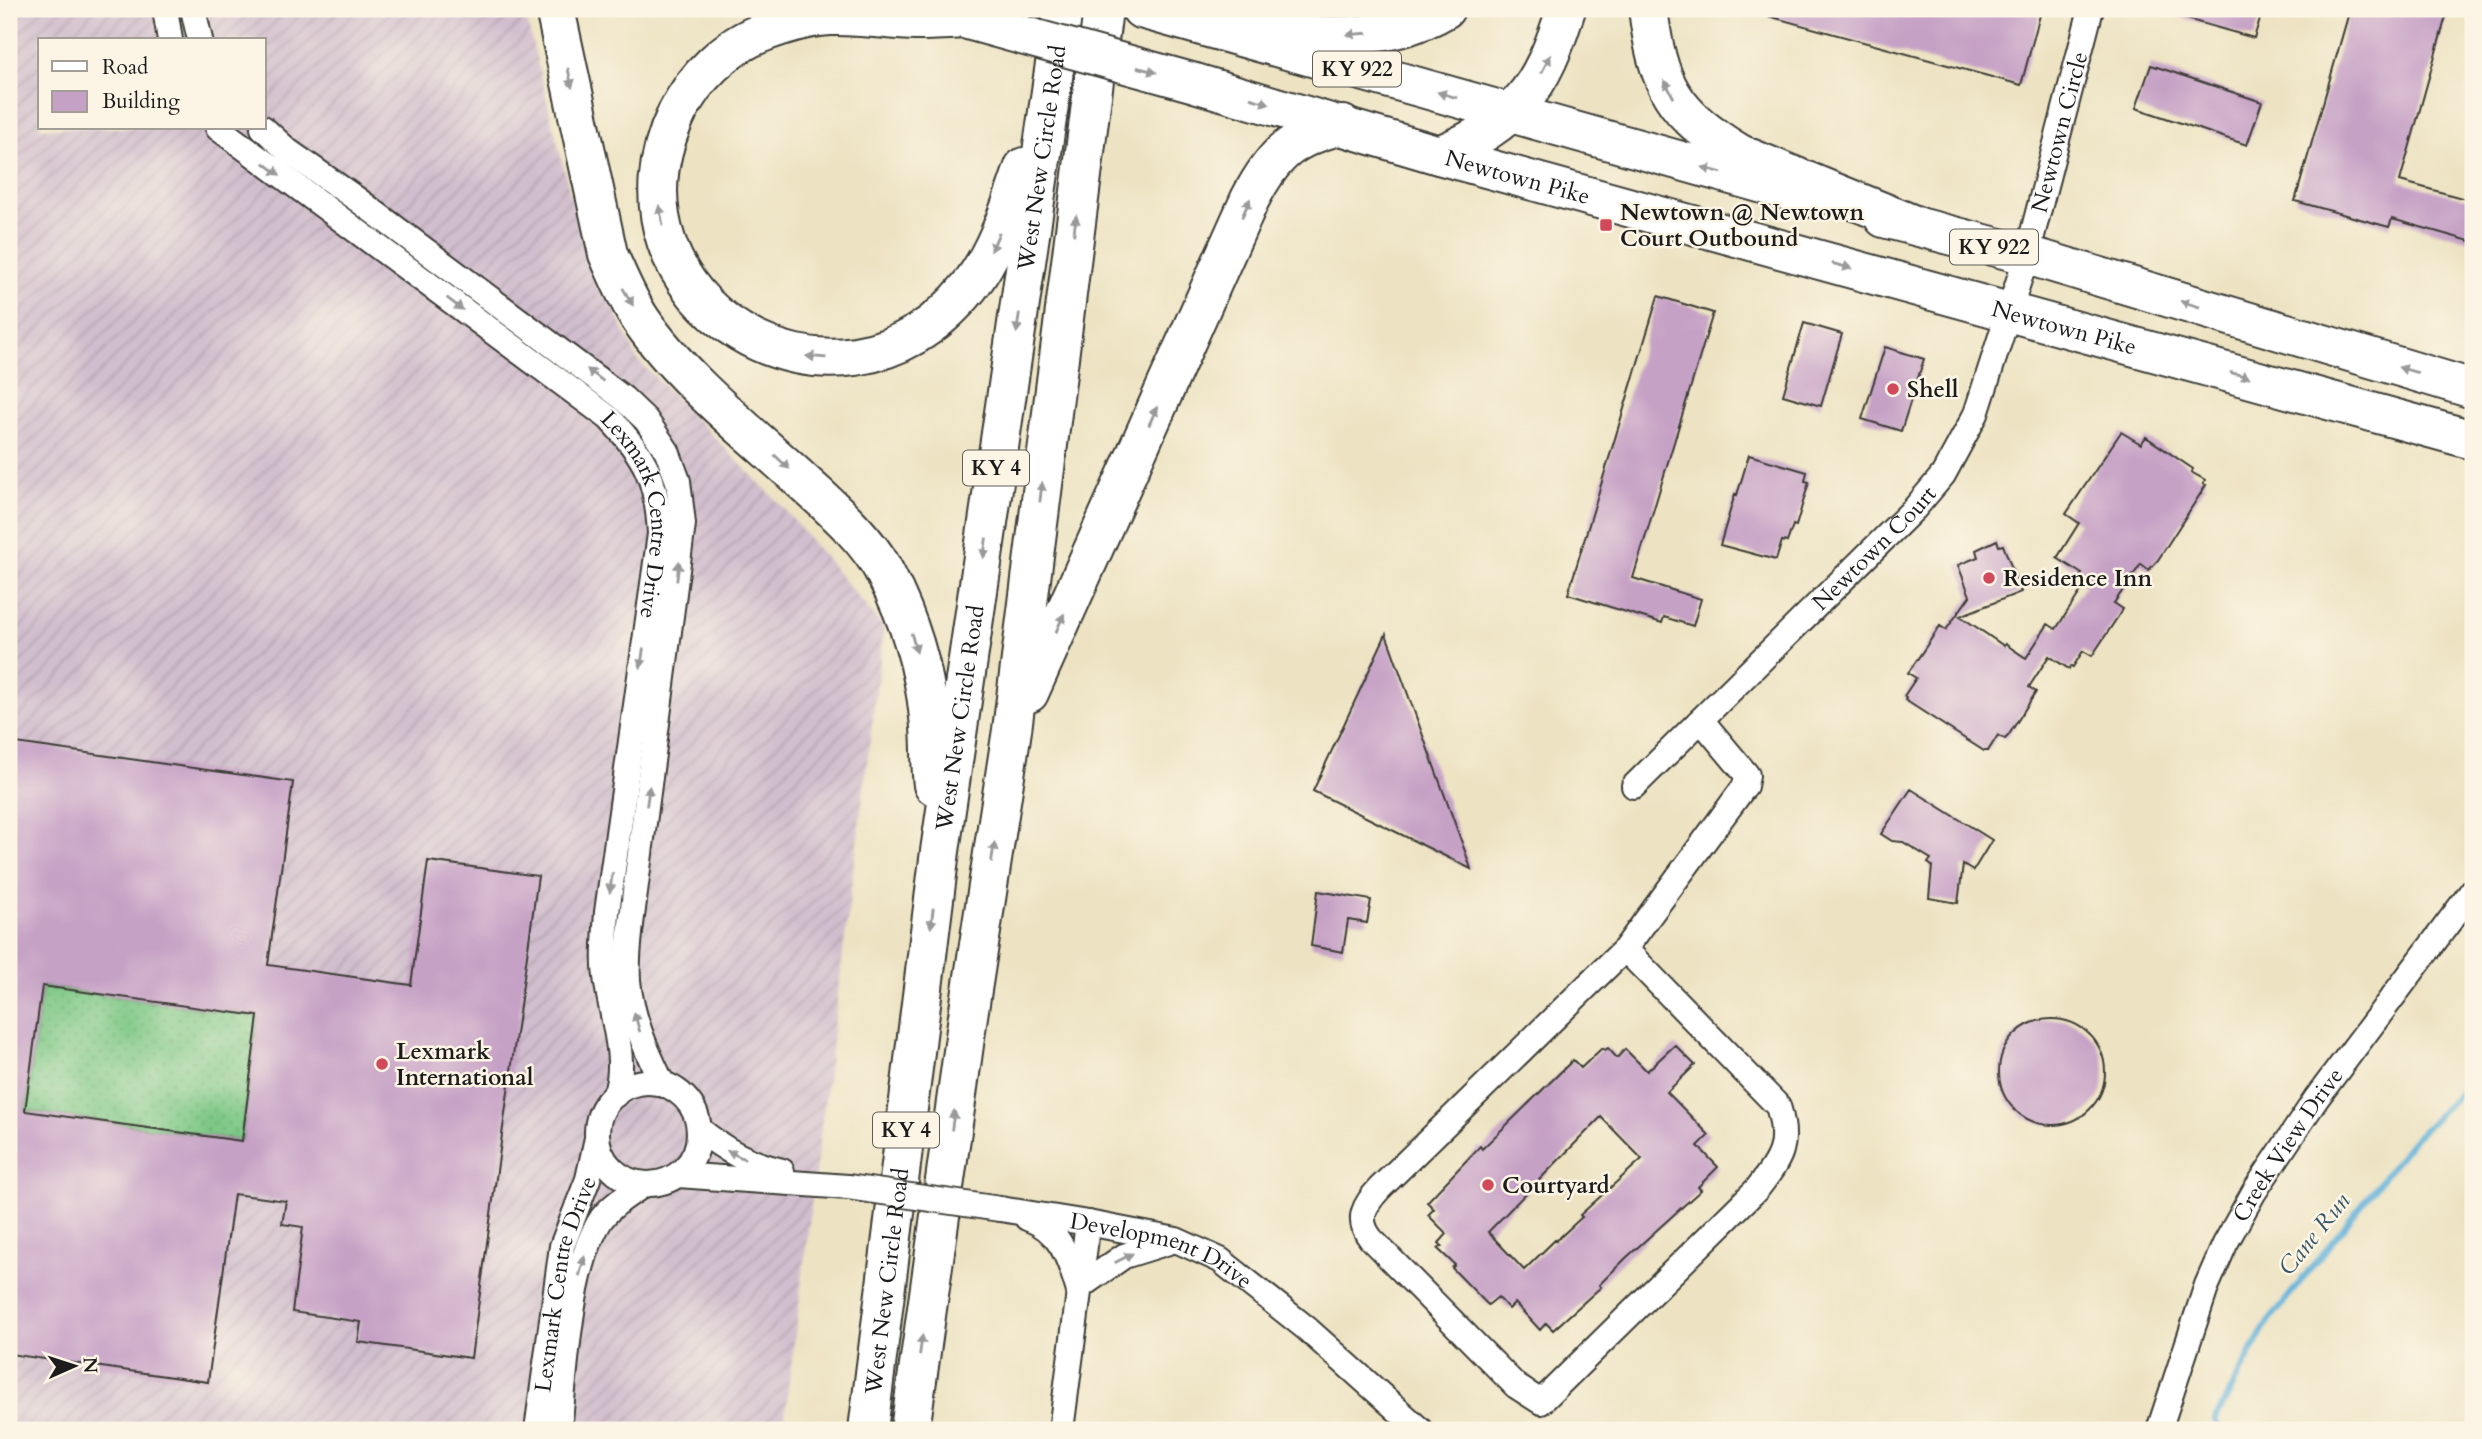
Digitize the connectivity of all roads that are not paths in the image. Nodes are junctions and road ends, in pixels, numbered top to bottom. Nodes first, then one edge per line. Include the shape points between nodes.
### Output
1 (165, 9) edge
2 (193, 9) edge
3 (927, 9) edge
4 (1063, 9) edge
5 (1102, 9) edge
6 (1141, 9) edge
7 (1445, 9) edge
8 (1566, 9) edge
9 (1648, 9) edge
10 (2091, 9) edge
11 (556, 10) edge
12 (964, 19) junction
13 (1202, 25) junction
14 (170, 38) edge
15 (200, 38) edge
16 (1052, 86) junction
17 (1513, 113) junction
18 (1343, 125) junction
19 (221, 130) edge
20 (265, 130) edge
21 (1439, 155) junction
22 (1917, 226) junction
23 (2027, 255) junction
24 (2008, 312) junction
25 (2473, 389) edge
26 (2473, 440) edge
27 (1700, 720) junction
28 (1012, 730) junction
29 (1634, 786) dead end
30 (940, 850) junction
31 (2473, 890) edge
32 (1625, 949) junction
33 (663, 1085) junction
34 (615, 1095) junction
35 (699, 1129) junction
36 (597, 1138) junction
37 (678, 1174) junction
38 (645, 1185) junction
39 (848, 1187) junction
40 (1000, 1209) junction
41 (1088, 1223) junction
42 (1176, 1240) junction
43 (1078, 1288) junction
44 (537, 1430) edge
45 (559, 1430) edge
46 (868, 1430) edge
47 (909, 1430) edge
48 (1060, 1430) edge
49 (1420, 1430) edge
50 (2159, 1430) edge

1 - 14 street
2 - 15 street
3 - 12 highway, Newtown Pike / KY 922
4 - 16 highway, West New Circle Road / KY 4
28 -> 5 highway, West New Circle Road / KY 4
6 - 13 highway, KY 922
7 -> 13 highway via 1401,27 1364,34 1320,36
17 -> 8 highway via 1548,61
22 -> 9 highway via 1740,154 1713,138 1674,99 1655,56
10 - 23 street, Newtown Circle
11 -> 30 highway via 608,254 621,285 641,319 686,373 833,509 886,573 923,677
16 -> 12 highway via 1013,200 989,254 970,286 922,331 855,357 819,359 782,352 717,315 689,286 668,247 658,207 660,167 669,130 686,95 708,68 762,32 802,21 831,16
12 -> 18 highway, Newtown Pike / KY 922, bridge
17 -> 13 highway, KY 922
16 -> 30 highway, West New Circle Road / KY 4
17 - 21 highway via 1470,142
22 -> 17 highway, KY 922
18 - 21 highway, Newtown Pike / KY 922
28 -> 18 highway via 1265,170 1300,138
19 -> 34 street, Lexmark Centre Drive via 609,418 645,463 654,487 660,534 607,912 605,965 620,1056
33 -> 20 street, Lexmark Centre Drive via 642,1038 628,981 635,892 683,524 667,451 646,420 597,376
21 -> 24 highway, Newtown Pike / KY 922
22 - 23 highway, KY 922
23 - 24 street, Newtown Court
25 -> 23 highway, KY 922
24 -> 26 highway, Newtown Pike / KY 922
24 - 27 street, Newtown Court via 1976,414 1942,475 1915,508
27 - 29 street, Newtown Court
27 - 32 street via 1747,775 1745,786
47 -> 28 highway, West New Circle Road / KY 4
30 -> 46 highway, West New Circle Road / KY 4
31 - 50 street, Creek View Drive via 2316,1099 2254,1192 2207,1285
32 - 32 street via 1778,1106 1784,1141 1780,1156 1757,1189 1541,1402 1516,1387 1371,1239 1363,1226 1364,1209 1380,1188
33 - 34 street via 646,1082
33 - 35 street via 688,1101
34 - 36 street via 601,1114
35 - 37 street via 694,1154
39 -> 35 street, Development Drive via 756,1165 724,1149
36 - 38 street via 608,1165 624,1178
36 - 44 street, Lexmark Centre Drive via 588,1179 562,1246
37 - 38 street
37 - 39 street, Development Drive
45 -> 38 street, Lexmark Centre Drive via 573,1309 589,1242 603,1217
39 - 40 street, Development Drive, bridge
40 - 41 street, Development Drive
40 - 43 street via 1048,1228 1068,1255
41 - 42 street, Development Drive
41 - 43 street
43 -> 42 street via 1124,1256
42 - 49 street, Development Drive via 1220,1260 1306,1328
43 - 48 street

